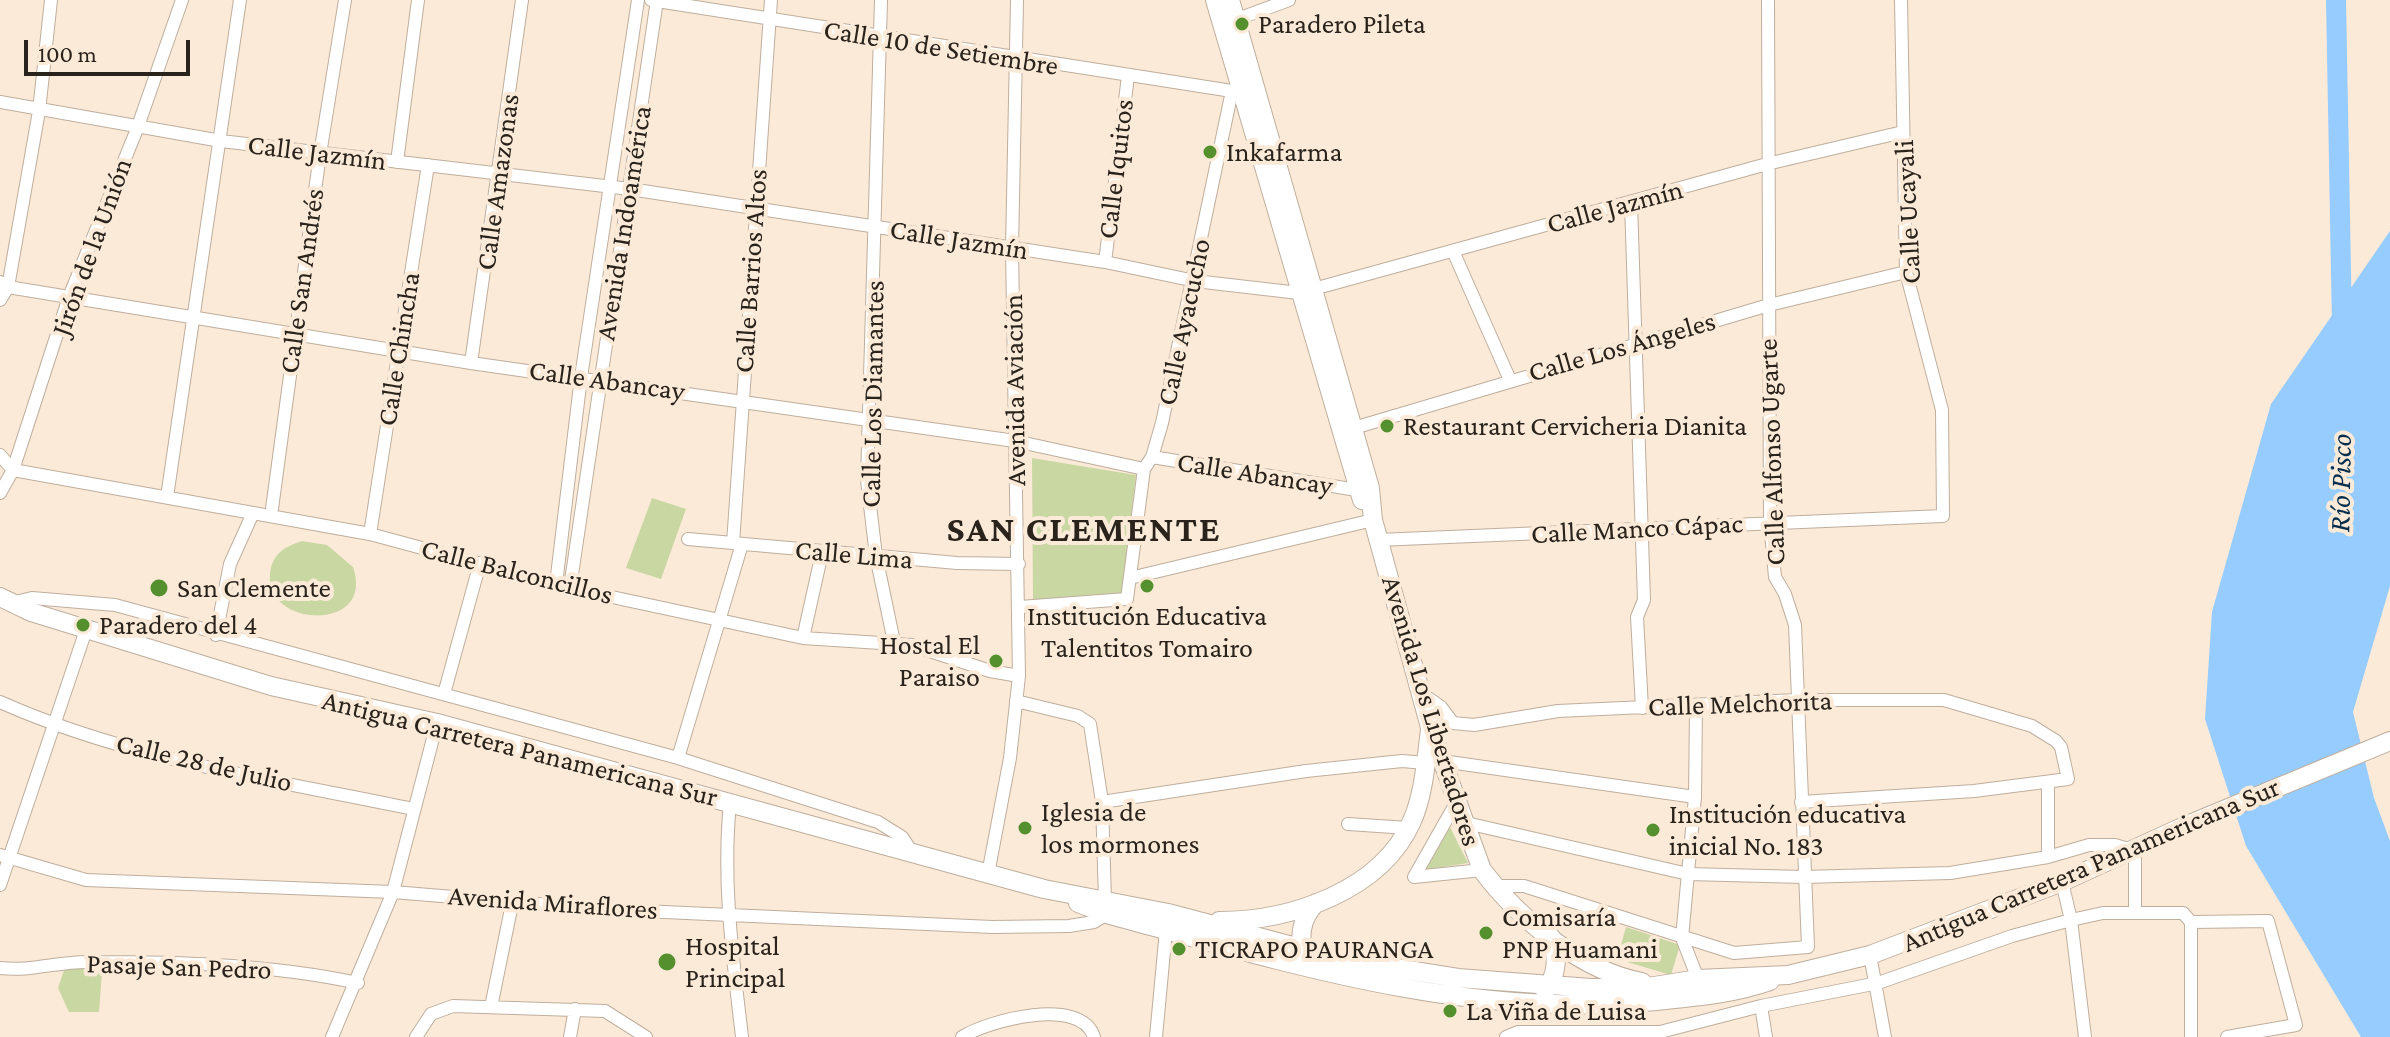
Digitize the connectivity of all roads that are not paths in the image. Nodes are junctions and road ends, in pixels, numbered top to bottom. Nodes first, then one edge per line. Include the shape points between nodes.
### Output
1 (51, 0) edge
2 (182, 0) edge
3 (240, 0) edge
4 (345, 0) edge
5 (418, 0) edge
6 (522, 0) edge
7 (638, 0) edge
8 (655, 0) edge
9 (771, 0) edge
10 (881, 0) edge
11 (1017, 0) edge
12 (1215, 0) edge
13 (1230, 0) edge
14 (1289, 0) edge
15 (1768, 0) edge
16 (1901, 0) edge
17 (1235, 20) junction
18 (769, 21) junction
19 (881, 38) junction
20 (1016, 60) junction
21 (1128, 76) junction
22 (1242, 87) junction
23 (0, 102) edge
24 (39, 111) junction
25 (137, 129) junction
26 (1903, 132) junction
27 (221, 141) junction
28 (320, 154) junction
29 (397, 162) junction
30 (1767, 164) junction
31 (428, 165) junction
32 (500, 175) junction
33 (610, 186) junction
34 (630, 189) junction
35 (1631, 203) junction
36 (756, 207) junction
37 (875, 227) junction
38 (1012, 249) junction
39 (1453, 251) junction
40 (1105, 262) junction
41 (1906, 272) junction
42 (1195, 281) junction
43 (4, 285) edge
44 (1306, 291) junction
45 (69, 297) junction
46 (0, 300) edge
47 (1769, 305) junction
48 (192, 317) junction
49 (294, 334) junction
50 (1634, 343) junction
51 (398, 352) junction
52 (471, 363) junction
53 (581, 377) junction
54 (600, 380) junction
55 (1510, 380) junction
56 (741, 399) junction
57 (870, 418) junction
58 (1346, 430) junction
59 (1015, 441) junction
60 (0, 455) edge
61 (1152, 457) junction
62 (1144, 469) junction
63 (13, 470) junction
64 (1357, 490) junction
65 (0, 493) edge
66 (167, 497) junction
67 (253, 513) junction
68 (271, 516) junction
69 (1943, 516) joint
70 (1373, 520) junction
71 (1770, 522) junction
72 (1642, 529) junction
73 (370, 534) junction
74 (688, 539) dead end
75 (1378, 540) junction
76 (738, 544) junction
77 (822, 553) junction
78 (876, 556) junction
79 (480, 563) junction
80 (1019, 564) junction
81 (1130, 578) junction
82 (556, 584) junction
83 (570, 588) junction
84 (6, 600) edge
85 (1020, 607) junction
86 (720, 618) junction
87 (86, 630) junction
88 (216, 635) junction
89 (803, 638) junction
90 (894, 642) junction
91 (1019, 676) junction
92 (1421, 693) junction
93 (444, 694) junction
94 (1797, 700) junction
95 (1016, 701) junction
96 (0, 702) edge
97 (1696, 707) junction
98 (1642, 708) junction
99 (437, 723) junction
100 (52, 725) junction
101 (2390, 741) edge
102 (678, 758) junction
103 (1438, 766) junction
104 (2048, 783) junction
105 (1695, 797) junction
106 (1102, 802) junction
107 (1801, 802) junction
108 (730, 803) junction
109 (1456, 803) junction
110 (413, 809) junction
111 (1462, 822) junction
112 (1348, 824) dead end
113 (1408, 828) junction
114 (2135, 851) junction
115 (913, 853) junction
116 (4, 857) edge
117 (2048, 857) junction
118 (1482, 870) junction
119 (988, 874) junction
120 (1688, 874) junction
121 (1803, 877) junction
122 (2062, 882) junction
123 (0, 885) edge
124 (1494, 886) junction
125 (393, 892) junction
126 (1316, 903) junction
127 (512, 904) junction
128 (1106, 907) junction
129 (728, 912) junction
130 (2135, 913) junction
131 (2071, 920) junction
132 (1196, 921) junction
133 (2191, 922) junction
134 (1166, 930) junction
135 (1551, 937) junction
136 (1682, 938) junction
137 (1303, 951) junction
138 (1870, 955) junction
139 (0, 968) edge
140 (1314, 971) junction
141 (1788, 975) junction
142 (1698, 979) junction
143 (358, 983) junction
144 (1669, 983) junction
145 (1878, 983) junction
146 (1550, 985) junction
147 (1534, 1004) junction
148 (1761, 1006) junction
149 (491, 1007) junction
150 (575, 1009) junction
151 (1660, 1035) edge
152 (332, 1037) edge
153 (416, 1037) edge
154 (570, 1037) edge
155 (646, 1037) edge
156 (742, 1037) edge
157 (962, 1037) edge
158 (1094, 1037) edge
159 (1156, 1037) edge
160 (1506, 1037) edge
161 (1766, 1037) edge
162 (1885, 1037) edge
163 (2085, 1037) edge
164 (2191, 1037) edge
165 (2227, 1037) edge

1 - 24 street
2 - 25 street, Jirón de la Unión
3 - 27 street
4 - 28 street, Calle San Andrés
5 - 29 street
6 - 32 street, Calle Amazonas
7 - 33 street, Avenida Indoamérica
8 - 18 street, Calle 10 de Setiembre
8 - 34 street, Avenida Indoamérica
9 - 18 street, Calle Barrios Altos
10 - 19 street, Calle Los Diamantes
11 - 20 street, Avenida Aviación
12 - 22 highway, Avenida Los Libertadores
13 - 17 highway, Avenida Los Libertadores
14 - 17 street
15 - 30 street, Calle Alfonso Ugarte
16 - 26 street, Calle Ucayali
17 - 22 highway, Avenida Los Libertadores
18 - 19 street, Calle 10 de Setiembre
18 - 36 street, Calle Barrios Altos
19 - 20 street, Calle 10 de Setiembre
19 - 37 street, Calle Los Diamantes
20 - 21 street, Calle 10 de Setiembre
20 - 38 street, Avenida Aviación
21 - 22 street, Calle 10 de Setiembre
21 - 40 street, Calle Iquitos
22 - 42 street, Calle Ayacucho
22 - 44 highway, Avenida Los Libertadores
23 - 24 street, Calle Jazmín
24 - 25 street, Calle Jazmín
24 - 43 street
25 - 27 street, Calle Jazmín
25 - 45 street, Jirón de la Unión
26 - 30 street, Calle Jazmín
26 - 41 street, Calle Ucayali
27 - 28 street, Calle Jazmín
27 - 48 street
28 - 29 street, Calle Jazmín
28 - 49 street, Calle San Andrés
29 - 31 street, Calle Jazmín
30 - 35 street, Calle Jazmín
30 - 47 street, Calle Alfonso Ugarte
31 - 32 street, Calle Jazmín
31 - 51 street, Calle Chincha
32 - 33 street, Calle Jazmín
32 - 52 street, Calle Amazonas
33 - 34 street, Calle Jazmín
33 - 53 street, Avenida Indoamérica
34 - 36 street, Calle Jazmín
34 - 54 street, Avenida Indoamérica
35 - 39 street, Calle Jazmín
35 - 50 street
36 - 37 street, Calle Jazmín
36 - 56 street, Calle Barrios Altos
37 - 38 street, Calle Jazmín
37 - 57 street, Calle Los Diamantes
38 - 40 street, Calle Jazmín
38 - 59 street, Avenida Aviación
39 - 44 street, Calle Jazmín
39 - 55 street
40 - 42 street, Calle Jazmín
41 - 47 street, Calle Los Ángeles
41 - 69 street, Calle Ucayali via 1942,410
42 - 44 street, Calle Jazmín
42 - 61 street, Calle Ayacucho
43 - 45 street
43 - 46 street
44 - 58 highway, Avenida Los Libertadores
45 - 48 street, Calle Abancay
45 - 63 street, Jirón de la Unión
47 - 50 street, Calle Los Ángeles
47 - 71 street, Calle Alfonso Ugarte
48 - 49 street, Calle Abancay
48 - 66 street
49 - 51 street, Calle Abancay
49 - 68 street, Calle San Andrés
50 - 55 street, Calle Los Ángeles
50 - 72 street
51 - 52 street, Calle Abancay
51 - 73 street, Calle Chincha
52 - 53 street, Calle Abancay
53 - 54 street, Calle Abancay
53 - 82 street, Avenida Indoamérica
54 - 56 street, Calle Abancay
54 - 83 street, Avenida Indoamérica
55 - 58 street, Calle Los Ángeles
56 - 57 street, Calle Abancay
56 - 76 street, Calle Barrios Altos
57 - 59 street, Calle Abancay
57 - 78 street, Calle Los Diamantes via 867,480
58 - 64 highway, Avenida Los Libertadores
58 - 70 highway, Avenida Los Libertadores via 1370,488
59 - 62 street, Calle Abancay
59 - 80 street, Avenida Aviación
60 - 63 street
61 - 62 street, Calle Ayacucho
61 - 64 street, Calle Abancay
62 - 81 street, Calle Ayacucho
63 - 65 street, Jirón de la Unión
63 - 66 street, Calle Balconcillos
64 - 70 highway, Avenida Los Libertadores
66 - 67 street, Calle Balconcillos
67 - 68 street, Calle Balconcillos
67 - 88 street via 230,564
68 - 73 street, Calle Balconcillos
69 - 71 street, Calle Manco Cápac
70 - 75 highway, Avenida Los Libertadores
70 - 81 street
71 - 72 street, Calle Manco Cápac
71 - 94 street, Calle Alfonso Ugarte via 1775,577 1795,625
72 - 75 street, Calle Manco Cápac
72 - 98 street via 1644,600 1637,617
73 - 79 street, Calle Balconcillos
74 - 76 street, Calle Lima
75 - 92 highway, Avenida Los Libertadores
76 - 77 street, Calle Lima
76 - 86 street, Calle Barrios Altos
77 - 78 street, Calle Lima
77 - 89 street
78 - 80 street, Calle Lima
78 - 90 street, Calle Los Diamantes
79 - 82 street, Calle Balconcillos
79 - 93 street
80 - 85 street, Avenida Aviación
81 - 85 street, Calle Ayacucho via 1127,599
82 - 83 street, Calle Balconcillos
83 - 86 street, Calle Balconcillos
84 - 87 highway, Antigua Carretera Panamericana Sur
84 - 88 street via 115,605
85 - 91 street, Avenida Aviación
86 - 89 street, Calle Balconcillos
86 - 102 street, Calle Barrios Altos
87 - 99 highway, Antigua Carretera Panamericana Sur via 271,686
87 - 100 street
88 - 93 street
89 - 90 street, Calle Balconcillos
90 - 91 street, Calle Balconcillos
91 - 95 street, Avenida Aviación
92 - 98 street, Calle Melchorita via 1453,723 1474,725 1558,711
92 - 103 highway, Avenida Los Libertadores
93 - 102 street
94 - 97 street, Calle Melchorita
94 - 104 street, Calle Melchorita via 1944,700 2032,726 2061,747 2068,779
94 - 107 street, Calle Alfonso Ugarte
95 - 106 street via 1078,716 1090,724
95 - 119 street, Avenida Aviación
96 - 100 street, Calle 28 de Julio
97 - 98 street, Calle Melchorita
97 - 105 street
99 - 108 highway, Antigua Carretera Panamericana Sur
99 - 110 street
100 - 110 street, Calle 28 de Julio via 190,763
100 - 116 street
101 - 114 highway, Antigua Carretera Panamericana Sur
102 - 115 street via 878,822 902,837
103 - 105 street
103 - 106 street via 1402,761 1306,771
103 - 109 highway, Avenida Los Libertadores
103 - 113 highway
104 - 107 street
104 - 117 street
105 - 120 street
106 - 128 street
107 - 121 street, Calle Alfonso Ugarte
108 - 115 highway, Antigua Carretera Panamericana Sur
108 - 129 street
109 - 111 highway, Avenida Los Libertadores
109 - 118 street via 1414,877
110 - 125 street
111 - 118 highway, Avenida Los Libertadores
111 - 120 street
112 - 113 street
113 - 126 highway via 1392,855 1364,881
114 - 117 street via 2089,845
114 - 122 highway, Antigua Carretera Panamericana Sur
114 - 130 street
115 - 119 highway, Antigua Carretera Panamericana Sur
116 - 123 street
116 - 125 street, Avenida Miraflores via 86,880
117 - 121 street via 1950,873
118 - 124 highway, Avenida Los Libertadores
119 - 128 highway, Antigua Carretera Panamericana Sur
120 - 121 street
120 - 136 street
121 - 136 street, Calle Alfonso Ugarte via 1808,947 1734,953
122 - 131 street
122 - 138 highway, Antigua Carretera Panamericana Sur
124 - 135 highway, Avenida Los Libertadores
124 - 136 street via 1524,886
125 - 127 street, Avenida Miraflores
125 - 143 street
126 - 132 highway via 1241,921
126 - 137 highway via 1304,922
127 - 129 street, Avenida Miraflores
127 - 149 street
128 - 129 street, Avenida Miraflores via 1094,922 1035,927
128 - 132 highway, Antigua Carretera Panamericana Sur
128 - 134 highway, Antigua Carretera Panamericana Sur
129 - 156 street
130 - 131 street
130 - 133 street via 2183,913
131 - 145 street
131 - 163 street
132 - 137 highway, Antigua Carretera Panamericana Sur
133 - 164 street
133 - 165 street via 2268,921 2296,1025
134 - 140 highway, Antigua Carretera Panamericana Sur
134 - 159 street
135 - 144 highway, Avenida Los Libertadores via 1612,973
135 - 146 highway via 1557,961
136 - 142 street
137 - 140 highway
137 - 146 highway, Antigua Carretera Panamericana Sur via 1458,978
138 - 141 highway, Antigua Carretera Panamericana Sur
138 - 145 street
139 - 143 street, Pasaje San Pedro via 26,972 86,962 209,962
140 - 147 highway, Antigua Carretera Panamericana Sur via 1456,997
141 - 142 highway, Antigua Carretera Panamericana Sur
141 - 147 highway, Antigua Carretera Panamericana Sur via 1744,990 1700,996 1620,1005
142 - 144 highway, Antigua Carretera Panamericana Sur
143 - 152 street
144 - 146 highway, Antigua Carretera Panamericana Sur via 1642,988
145 - 148 street
145 - 162 street
146 - 147 highway
148 - 151 street
148 - 161 street
149 - 150 street
149 - 153 street via 453,1006 431,1014
150 - 154 street
150 - 155 street via 605,1011
151 - 160 street via 1569,1030
157 - 158 street via 1049,1014 1079,1019

